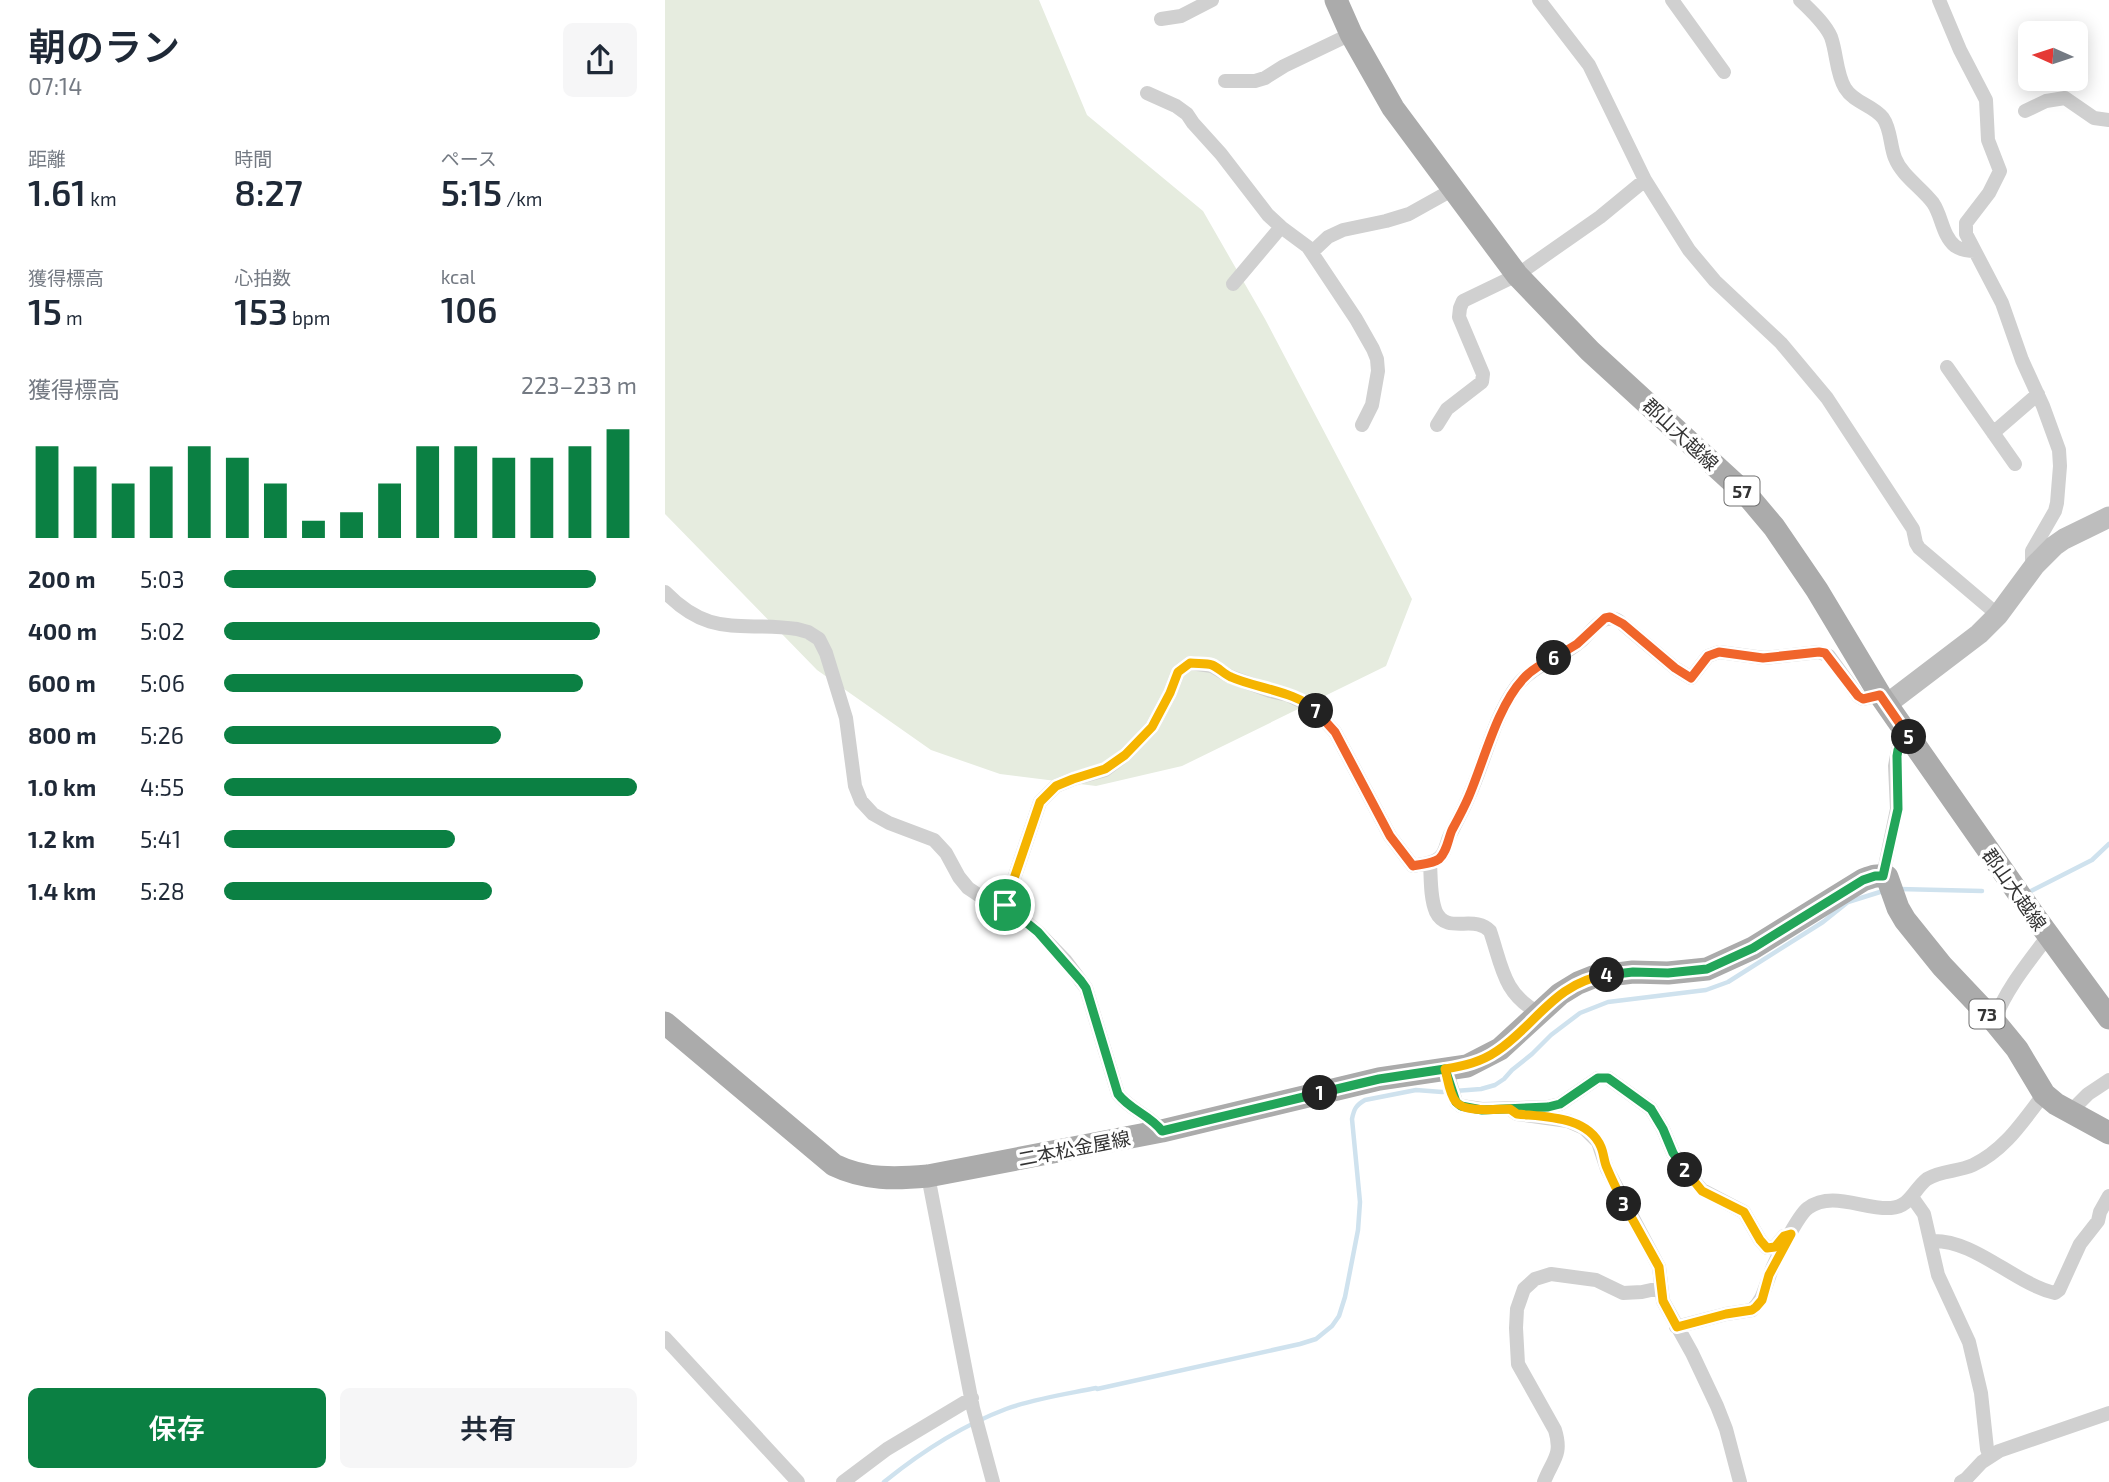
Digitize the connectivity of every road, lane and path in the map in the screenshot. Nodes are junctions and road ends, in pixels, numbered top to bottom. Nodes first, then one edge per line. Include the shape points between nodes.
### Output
1 (1212, 0) edge
2 (1336, 0) edge
3 (1539, 0) edge
4 (1671, 0) edge
5 (1800, 0) edge
6 (1939, 0) edge
7 (1161, 19) dead end
8 (1351, 34) junction
9 (1724, 72) dead end
10 (1225, 81) dead end
11 (1147, 93) dead end
12 (2025, 111) dead end
13 (2109, 120) edge
14 (1645, 180) junction
15 (1452, 190) junction
16 (1281, 227) junction
17 (1975, 251) junction
18 (1312, 252) junction
19 (1517, 275) junction
20 (1233, 284) dead end
21 (1947, 367) dead end
22 (2038, 394) junction
23 (1362, 425) dead end
24 (1437, 425) dead end
25 (1993, 433) junction
26 (2015, 464) dead end
27 (2109, 517) edge
28 (2035, 565) junction
29 (665, 592) edge
30 (1999, 615) junction
31 (1883, 700) junction
32 (1910, 740) junction
33 (1430, 863) junction
34 (1883, 876) junction
35 (1005, 905) junction
36 (2042, 944) dead end
37 (1539, 1013) junction
38 (2109, 1018) edge
39 (1994, 1021) junction
40 (665, 1023) edge
41 (1445, 1069) junction
42 (2109, 1080) edge
43 (2044, 1094) junction
44 (1510, 1109) junction
45 (2071, 1111) junction
46 (1162, 1131) junction
47 (2109, 1133) edge
48 (928, 1176) junction
49 (2109, 1196) edge
50 (1912, 1197) junction
51 (1791, 1234) junction
52 (1931, 1241) junction
53 (1660, 1287) junction
54 (1677, 1327) junction
55 (665, 1338) edge
56 (972, 1398) junction
57 (2109, 1413) edge
58 (1990, 1457) junction
59 (798, 1482) edge
60 (843, 1482) edge
61 (993, 1482) edge
62 (1544, 1482) edge
63 (1740, 1482) edge
64 (1961, 1482) edge

1 - 7 street via 1181,16
2 - 8 main road, 郡山大越線 / 57
3 - 14 street via 1589,65
4 - 9 street
5 - 17 street via 1830,34 1846,90 1882,116 1895,160 1935,206 1948,238 1963,250
6 - 17 street via 1986,100 1989,140 2000,172 1966,223
8 - 10 street via 1265,78
8 - 15 main road, 郡山大越線 / 57 via 1393,107
11 - 16 street via 1187,114
12 - 13 street via 2065,98 2094,118
14 - 19 street
14 - 30 street via 1689,250 1827,398 1913,529 1919,548
15 - 18 street via 1409,214 1343,230
15 - 19 main road, 郡山大越線 / 57
16 - 18 street
16 - 20 street
17 - 22 street via 2002,303
18 - 23 street via 1377,359 1376,390
19 - 24 street via 1461,305 1459,317 1483,374 1482,382 1447,409
19 - 31 main road, 郡山大越線 / 57 via 1590,351 1747,495 1817,590
21 - 25 street
22 - 25 street
22 - 28 street via 2059,450 2060,466 2055,511 2032,551
25 - 26 street
27 - 28 street via 2064,539
28 - 30 street
29 - 35 street via 680,607 713,623 787,628 819,639 846,718 861,802 889,823 934,840 968,888
30 - 31 street via 1979,634
31 - 32 main road, 郡山大越線 / 57
31 - 33 street via 1858,696 1829,656 1819,652 1763,658 1719,652 1708,656 1691,678 1614,617 1605,618 1577,644 1536,667 1516,687 1445,850
32 - 34 street via 1898,750 1898,809
32 - 38 main road, 郡山大越線 / 57
33 - 35 street via 1413,866 1401,853 1335,732 1311,706 1212,666 1190,663 1178,672 1152,727 1125,755 1105,769 1056,786 1040,802
33 - 37 street via 1435,911 1440,918 1456,925 1485,925 1515,996
34 - 37 main road, 二本松金屋線 via 1863,880 1753,948 1707,969 1593,977 1560,994
34 - 39 main road, 73 via 1912,928
35 - 46 street via 1038,932 1086,988 1118,1094
36 - 39 street via 2017,976
37 - 41 main road, 二本松金屋線 via 1487,1057
39 - 43 main road, 73
40 - 48 main road, 二本松金屋線 via 834,1166 880,1178
41 - 44 street via 1453,1098 1461,1106
41 - 46 main road, 二本松金屋線 via 1379,1079
42 - 45 street
43 - 45 main road, 73
43 - 50 street via 1997,1150 1971,1166 1929,1178
44 - 51 street via 1560,1104 1598,1078 1608,1078 1651,1109 1673,1153 1702,1191 1744,1212 1766,1247 1775,1247
44 - 53 street via 1568,1121 1596,1139 1659,1267
45 - 47 main road, 73
46 - 48 main road, 二本松金屋線
48 - 56 street
49 - 52 street via 2055,1293 1958,1244
50 - 51 street via 1892,1208 1819,1202 1804,1211
50 - 52 street via 1924,1214
51 - 54 street via 1756,1307
52 - 58 street via 1938,1275 1975,1365
53 - 54 street
53 - 62 street via 1623,1293 1596,1280 1551,1274 1524,1289 1517,1309 1518,1364 1558,1440 1557,1457
54 - 63 street via 1717,1406
55 - 59 street
56 - 60 street
56 - 61 street
57 - 58 street via 2031,1438
58 - 64 street

